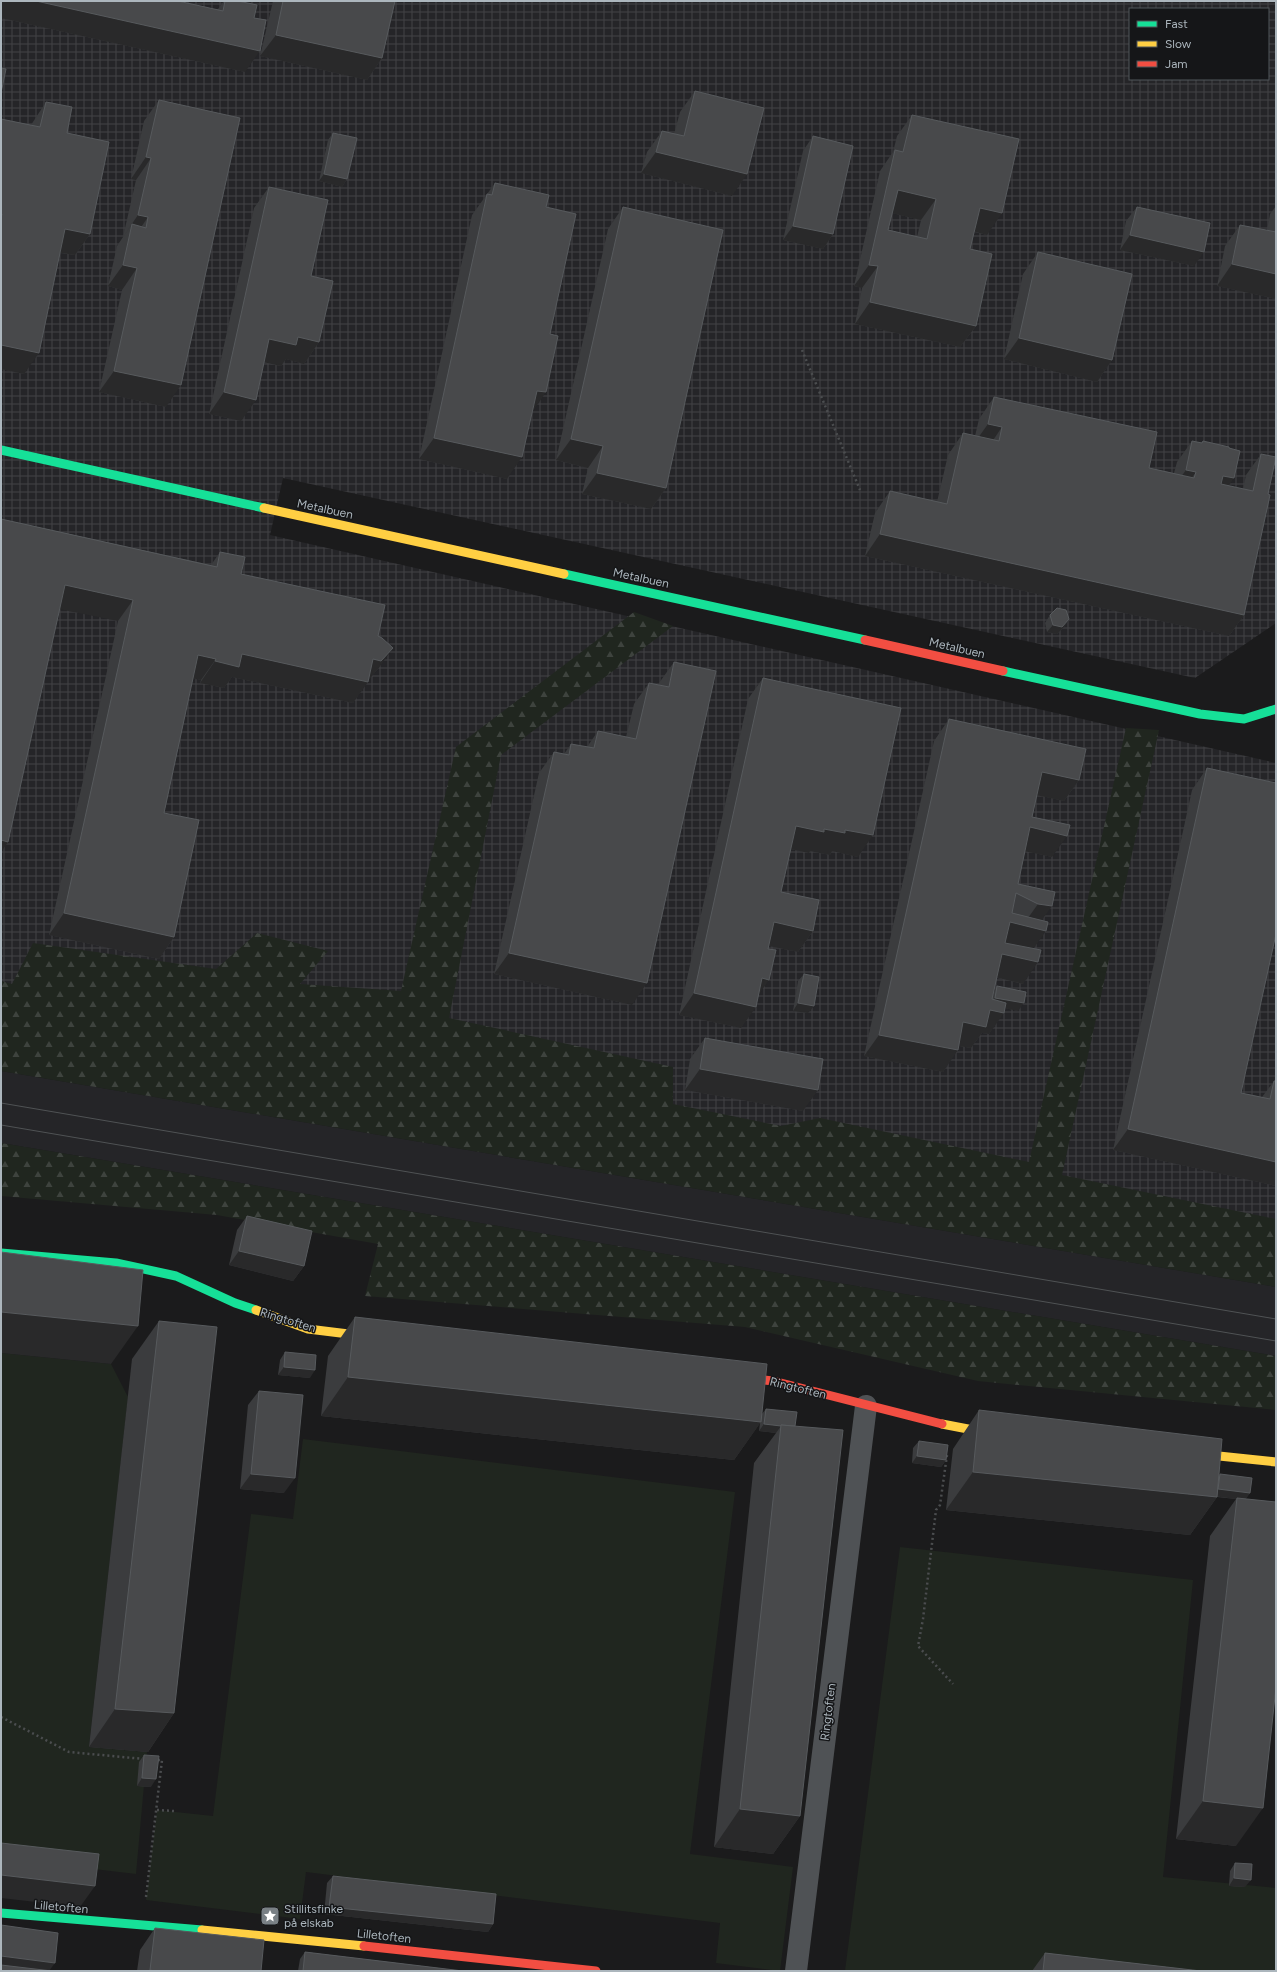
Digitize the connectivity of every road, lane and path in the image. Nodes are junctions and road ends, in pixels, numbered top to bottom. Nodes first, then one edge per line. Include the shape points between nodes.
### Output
1 (802, 350) dead end
2 (1, 450) edge
3 (860, 490) dead end
4 (1276, 709) edge
5 (1, 1253) edge
6 (385, 1338) edge
7 (725, 1375) edge
8 (866, 1406) junction
9 (952, 1427) junction
10 (1007, 1435) edge
11 (1181, 1453) edge
12 (1276, 1462) edge
13 (953, 1684) dead end
14 (1, 1717) edge
15 (157, 1810) junction
16 (174, 1811) dead end
17 (1, 1913) edge
18 (143, 1926) junction
19 (596, 1971) edge
20 (796, 1971) edge

1 - 3 path
2 - 4 street, Metalbuen via 1200,714 1244,718
5 - 6 street, Ringtoften via 116,1263 176,1276 235,1303 308,1329
7 - 8 street, Ringtoften via 773,1381
8 - 9 street, Ringtoften
8 - 20 street, Ringtoften
9 - 10 street, Ringtoften
9 - 13 path via 940,1505 936,1510 918,1646
11 - 12 street
14 - 15 path via 69,1752 162,1760
15 - 16 path
15 - 18 path
17 - 18 street, Lilletoften
18 - 19 street, Lilletoften via 263,1935

